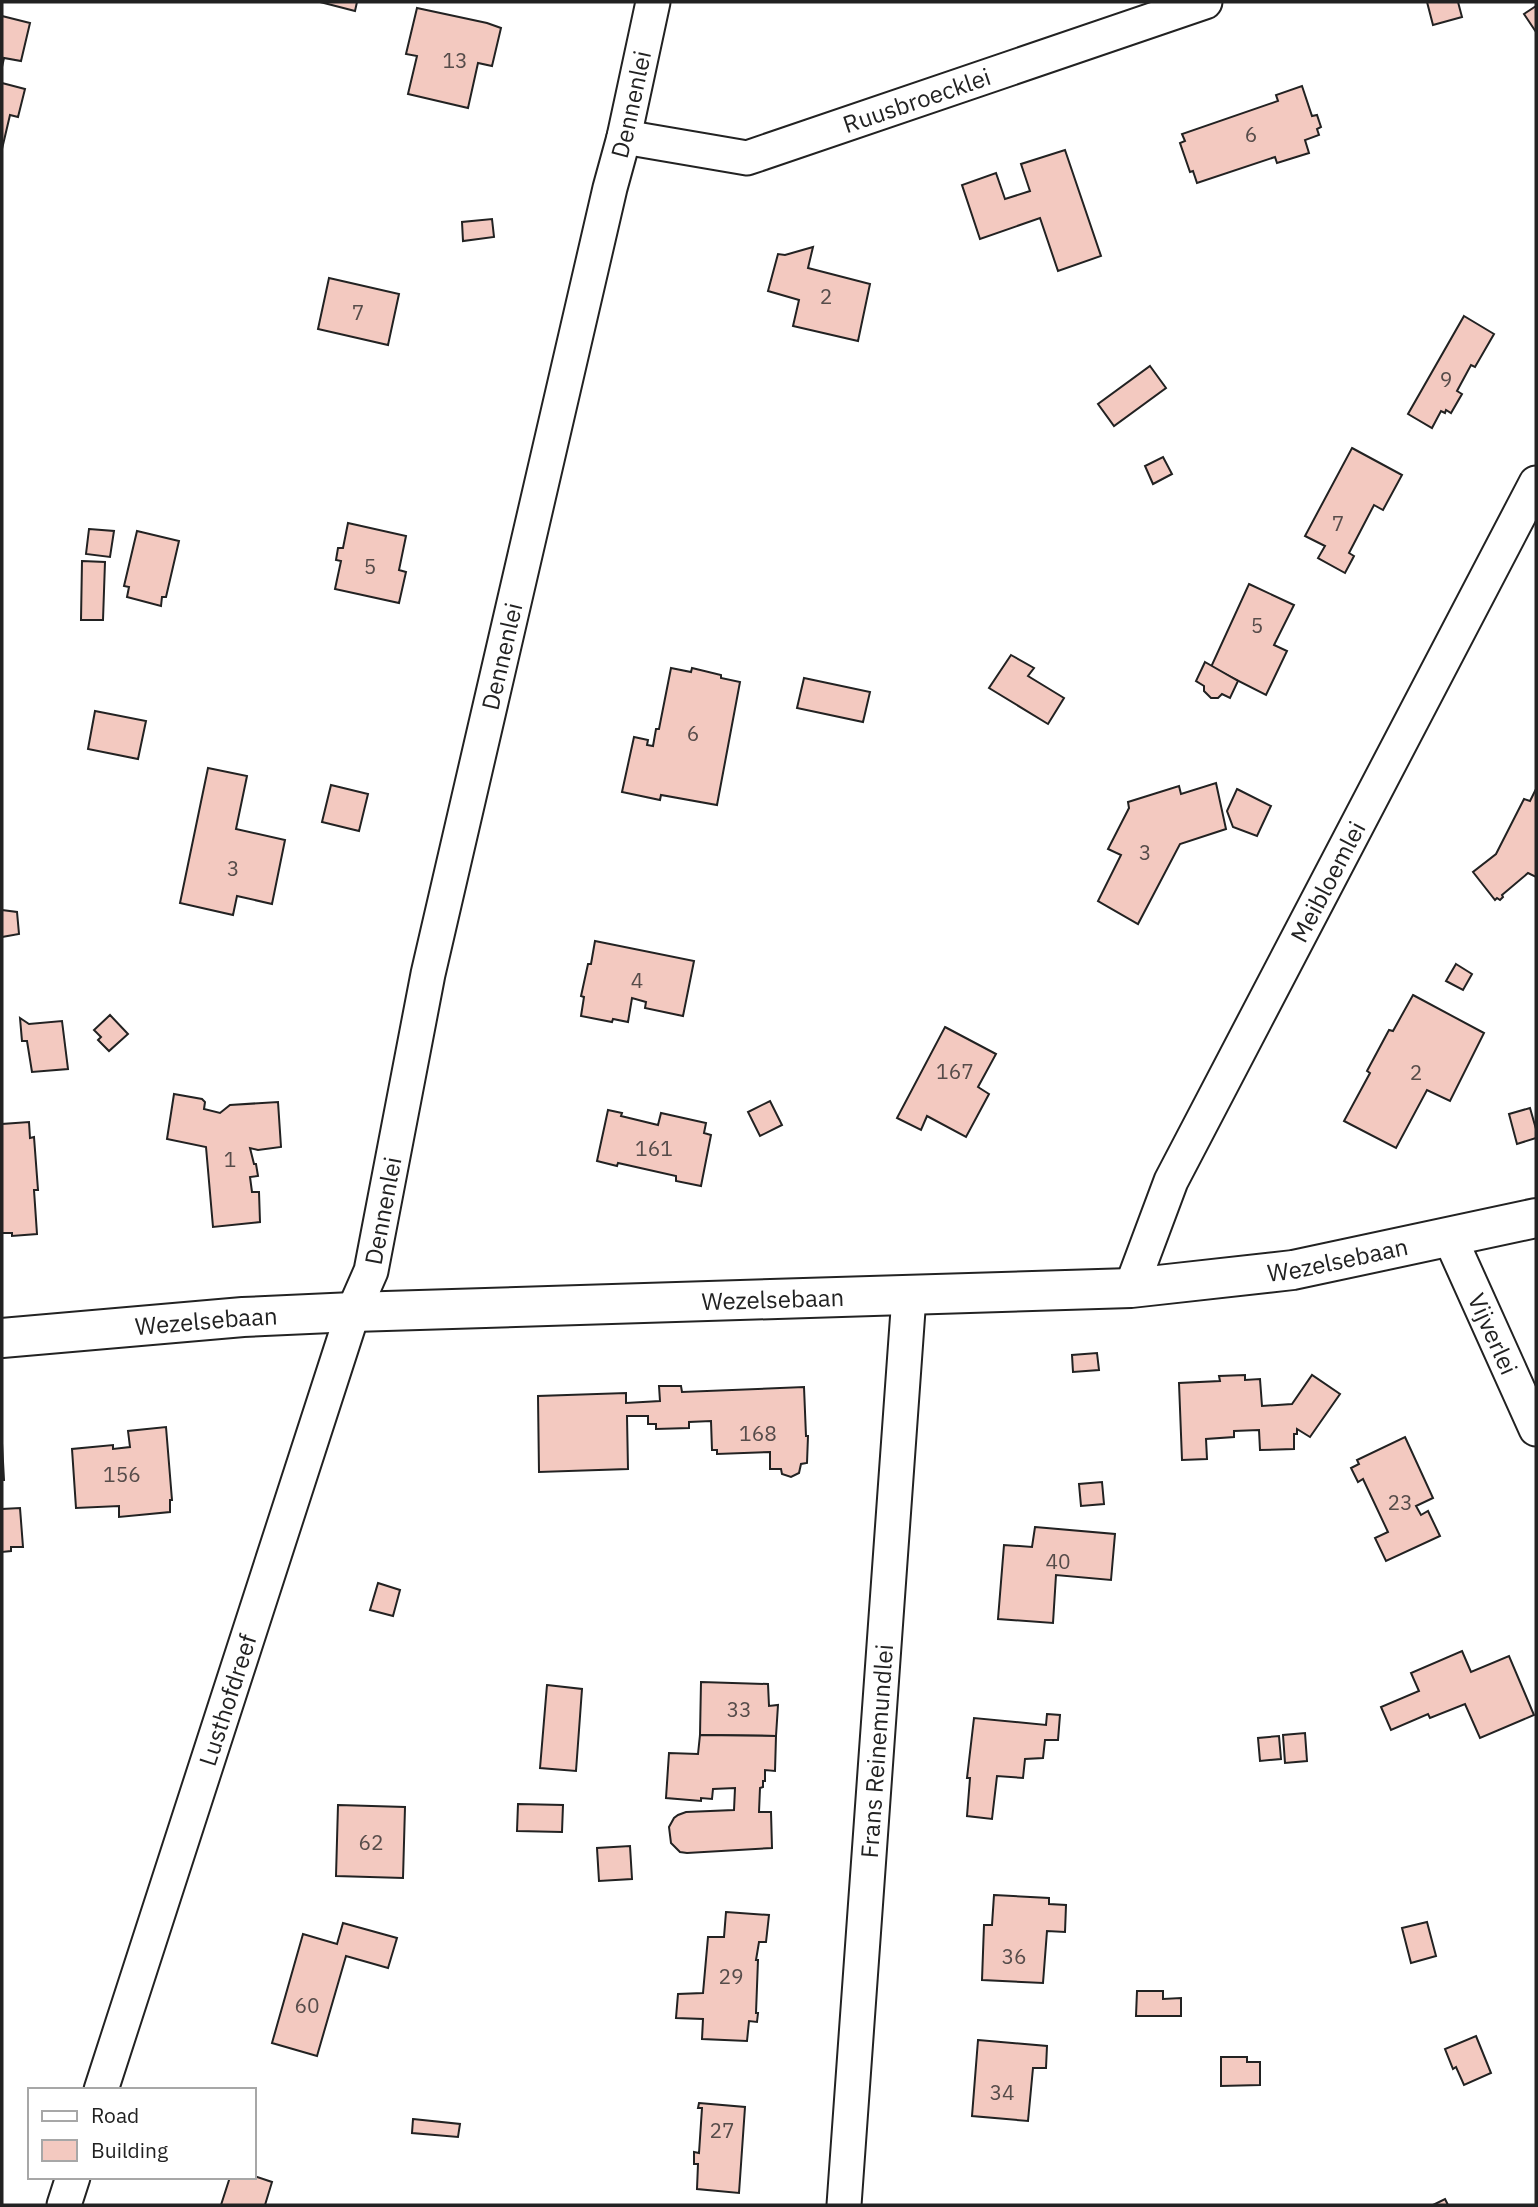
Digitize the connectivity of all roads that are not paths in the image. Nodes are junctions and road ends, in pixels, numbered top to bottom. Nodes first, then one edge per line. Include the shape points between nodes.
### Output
1 (653, 2) edge
2 (1205, 2) edge
3 (624, 137) junction
4 (1536, 483) edge
5 (1536, 1218) edge
6 (1450, 1238) junction
7 (1131, 1288) junction
8 (909, 1296) junction
9 (353, 1312) junction
10 (2, 1338) edge
11 (1536, 1429) edge
12 (102, 2088) edge
13 (72, 2179) edge
14 (64, 2205) edge
15 (844, 2205) edge

1 - 3 street, Dennenlei
2 - 3 street, Ruusbroecklei via 747,158
3 - 9 street, Dennenlei via 428,974 371,1271
4 - 7 street, Meibloemlei via 1171,1181
5 - 6 street, Wezelsebaan
6 - 7 street, Wezelsebaan via 1293,1270
6 - 11 street, Vijverlei
7 - 8 street, Wezelsebaan
8 - 9 street, Wezelsebaan
8 - 15 street, Frans Reinemundlei
9 - 10 street, Wezelsebaan
9 - 12 street, Lusthofdreef
13 - 14 street

